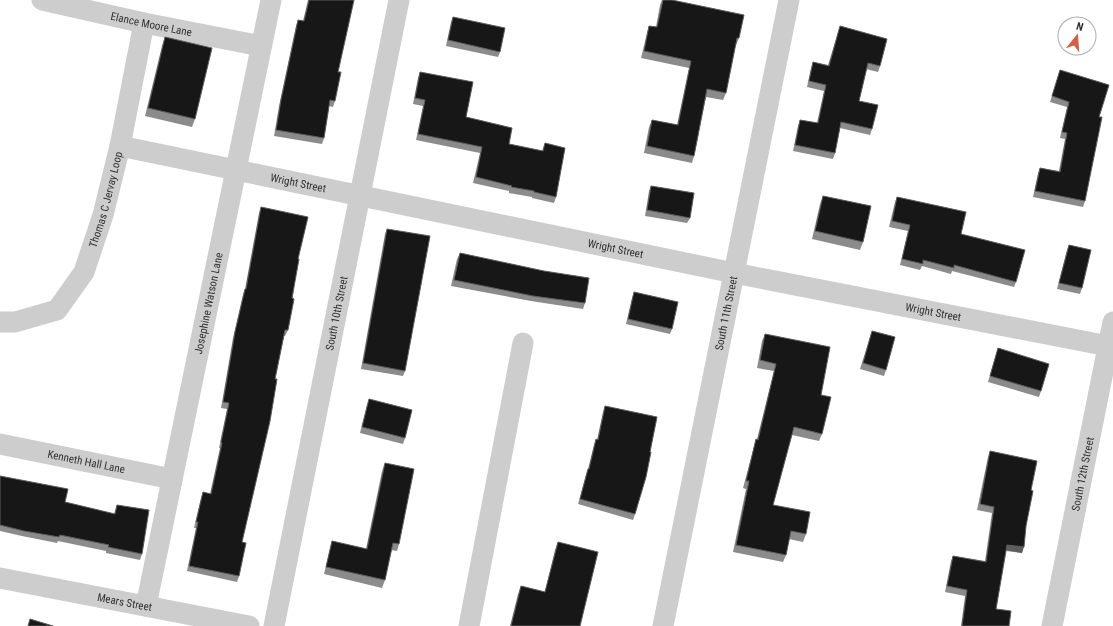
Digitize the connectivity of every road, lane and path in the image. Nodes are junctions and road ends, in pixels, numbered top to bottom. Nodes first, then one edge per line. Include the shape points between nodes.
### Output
1 (42, 0) edge
2 (271, 0) edge
3 (399, 0) edge
4 (788, 0) edge
5 (144, 23) junction
6 (261, 46) junction
7 (120, 146) junction
8 (236, 170) junction
9 (360, 196) junction
10 (734, 274) junction
11 (0, 322) edge
12 (1113, 322) edge
13 (523, 343) dead end
14 (1111, 347) edge
15 (0, 444) edge
16 (172, 479) junction
17 (0, 578) edge
18 (146, 606) junction
19 (249, 626) edge
20 (274, 626) edge
21 (468, 626) edge
22 (664, 626) edge
23 (1052, 626) edge

1 - 5 street, Elance Moore Lane
2 - 6 street, Josephine Watson Lane
3 - 9 street, South 10th Street
4 - 10 street, South 11th Street
5 - 6 street, Elance Moore Lane
5 - 7 street, Thomas C Jervay Loop
6 - 8 street, Josephine Watson Lane
7 - 8 street, Wright Street
7 - 11 street, Thomas C Jervay Loop via 103,215 84,272 57,310 15,322
8 - 9 street, Wright Street
8 - 16 street, Josephine Watson Lane
9 - 10 street, Wright Street
9 - 20 street, South 10th Street
10 - 14 street, Wright Street
10 - 22 street, South 11th Street
12 - 14 street, South 12th Street
13 - 21 street
14 - 23 street, South 12th Street
15 - 16 street, Kenneth Hall Lane
16 - 18 street, Josephine Watson Lane
17 - 18 street, Mears Street
18 - 19 street, Mears Street

